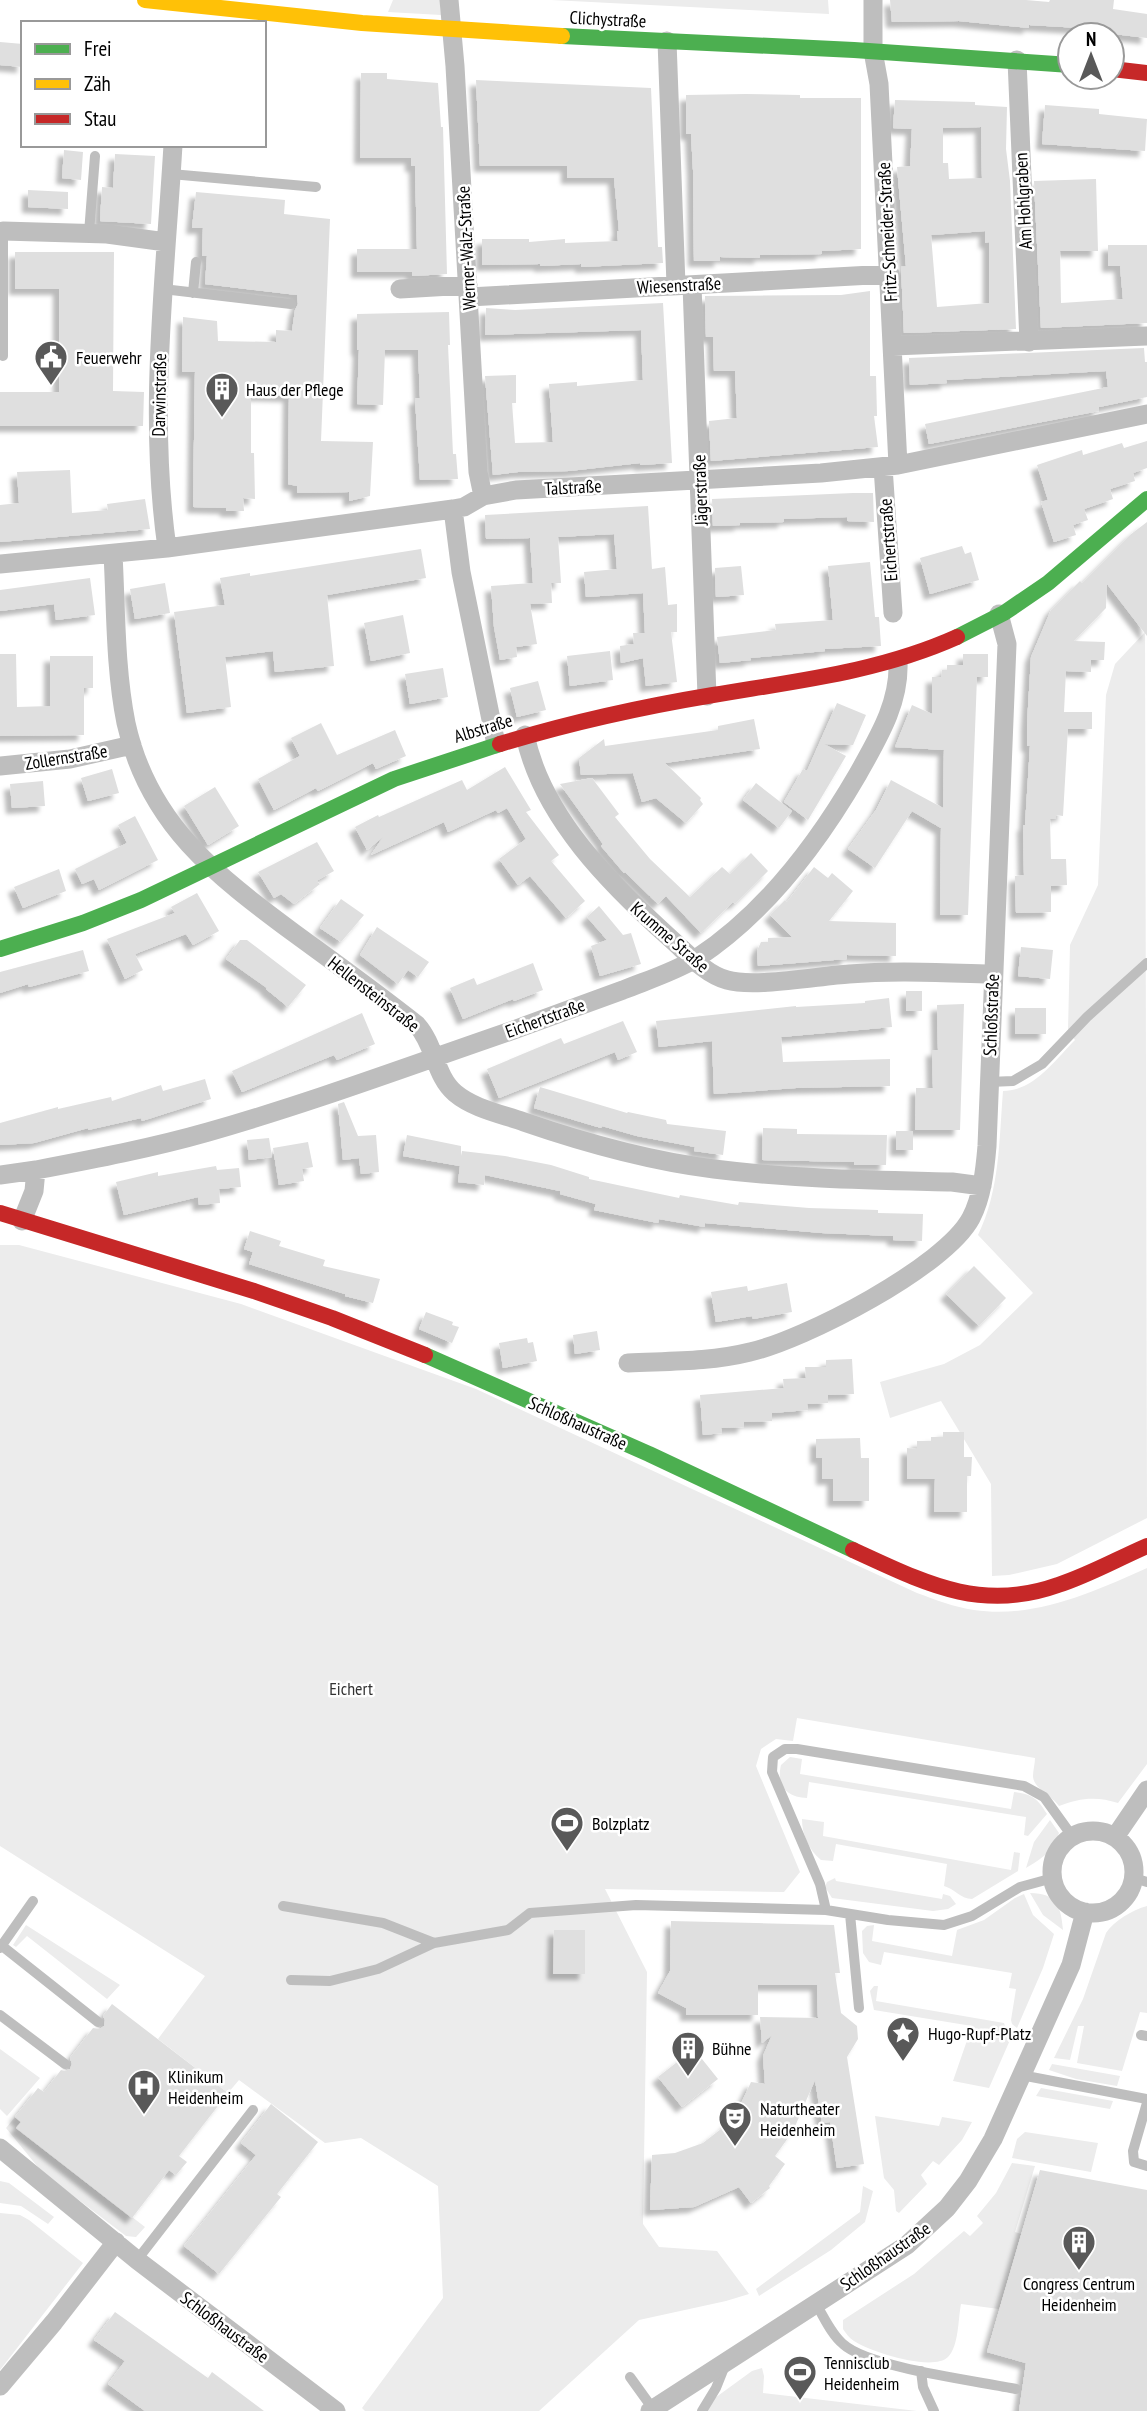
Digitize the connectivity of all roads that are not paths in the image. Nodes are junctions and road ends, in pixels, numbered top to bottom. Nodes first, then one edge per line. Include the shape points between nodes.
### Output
1 (145, 0) edge
2 (449, 0) edge
3 (873, 0) edge
4 (383, 5) dead end
5 (182, 9) edge
6 (361, 24) junction
7 (451, 30) junction
8 (667, 41) junction
9 (873, 51) junction
10 (1017, 60) junction
11 (1056, 64) edge
12 (1126, 71) edge
13 (1147, 73) edge
14 (173, 147) edge
15 (95, 156) dead end
16 (171, 174) junction
17 (316, 187) dead end
18 (2, 231) joint
19 (89, 233) junction
20 (166, 242) junction
21 (196, 262) dead end
22 (890, 274) junction
23 (684, 285) junction
24 (162, 289) junction
25 (400, 289) dead end
26 (468, 291) junction
27 (193, 293) junction
28 (291, 304) dead end
29 (1147, 336) edge
30 (1029, 342) junction
31 (893, 346) junction
32 (3, 356) dead end
33 (1147, 414) edge
34 (890, 466) junction
35 (700, 480) junction
36 (484, 496) junction
37 (1147, 499) edge
38 (453, 509) junction
39 (167, 548) junction
40 (113, 554) junction
41 (0, 564) edge
42 (893, 613) dead end
43 (999, 614) junction
44 (898, 661) junction
45 (707, 696) junction
46 (525, 735) junction
47 (496, 744) junction
48 (132, 745) junction
49 (0, 766) edge
50 (209, 866) junction
51 (0, 950) edge
52 (694, 959) junction
53 (1147, 962) edge
54 (992, 974) junction
55 (435, 1057) junction
56 (989, 1082) junction
57 (36, 1170) junction
58 (0, 1175) edge
59 (982, 1186) junction
60 (0, 1213) edge
61 (22, 1221) junction
62 (628, 1363) dead end
63 (1147, 1546) edge
64 (1147, 1790) edge
65 (1072, 1836) junction
66 (1115, 1837) junction
67 (1052, 1878) junction
68 (1141, 1880) edge
69 (33, 1901) dead end
70 (283, 1906) dead end
71 (826, 1910) junction
72 (1085, 1913) junction
73 (850, 1914) junction
74 (434, 1943) junction
75 (1, 1947) edge
76 (291, 1980) dead end
77 (859, 2008) dead end
78 (0, 2014) edge
79 (98, 2022) dead end
80 (65, 2064) dead end
81 (1021, 2075) junction
82 (1147, 2101) edge
83 (253, 2109) dead end
84 (0, 2148) edge
85 (1147, 2166) edge
86 (116, 2242) junction
87 (137, 2260) junction
88 (816, 2304) junction
89 (727, 2360) junction
90 (921, 2371) junction
91 (630, 2377) dead end
92 (0, 2386) edge
93 (1017, 2389) dead end
94 (651, 2410) edge
95 (335, 2411) edge
96 (702, 2411) edge
97 (934, 2411) edge

1 - 5 street, Clichystraße
2 - 7 street, Werner-Walz-Straße
3 - 9 street, Fritz-Schneider-Straße
4 - 6 street
5 - 6 street, Clichystraße
6 - 7 street, Clichystraße
7 - 8 street, Clichystraße
7 - 26 street, Werner-Walz-Straße
8 - 9 street, Clichystraße
8 - 23 street, Jägerstraße
9 - 10 street, Clichystraße
9 - 22 street, Fritz-Schneider-Straße
10 - 11 street, Clichystraße
10 - 30 street, Am Hohlgraben
12 - 13 street
14 - 16 street, Darwinstraße
15 - 19 lane
16 - 17 lane
16 - 20 street, Darwinstraße
18 - 19 street
18 - 32 lane
19 - 20 street
20 - 24 street, Darwinstraße
21 - 27 lane
22 - 23 street, Wiesenstraße
22 - 31 street, Fritz-Schneider-Straße
23 - 26 street, Wiesenstraße
23 - 35 street, Jägerstraße
24 - 27 lane
24 - 39 street, Darwinstraße via 158,439
25 - 26 street, Wiesenstraße
26 - 36 street, Werner-Walz-Straße via 478,472
27 - 28 lane
29 - 30 street
30 - 31 street
31 - 34 street, Fritz-Schneider-Straße
33 - 34 street, Talstraße
34 - 35 street, Talstraße
34 - 42 street, Eichertstraße
35 - 36 street, Talstraße via 516,490
35 - 45 street, Jägerstraße
36 - 38 street, Talstraße
37 - 43 street via 1059,574
38 - 39 street, Talstraße
38 - 47 street via 459,563
39 - 40 street, Talstraße
40 - 41 street, Talstraße
40 - 48 street, Hellensteinstraße via 121,688
43 - 44 street, Albstraße
43 - 54 street, Schloßstraße via 1007,644
44 - 45 street, Albstraße
44 - 52 street, Eichertstraße via 897,688 886,721 824,828 768,897
45 - 46 street, Albstraße
46 - 47 street, Albstraße
46 - 52 street, Krumme Straße via 534,768 580,846 629,901
47 - 50 street, Albstraße via 394,779
48 - 49 street, Zollernstraße via 70,759
48 - 50 street, Hellensteinstraße via 160,805
50 - 51 street, Albstraße via 113,912
50 - 55 street, Hellensteinstraße via 417,1025
52 - 54 street, Krumme Straße via 714,974 740,982 884,972
52 - 55 street, Eichertstraße via 662,975
53 - 56 lane via 1042,1064 1013,1081
54 - 56 street, Schloßstraße
55 - 57 street, Eichertstraße via 208,1132
55 - 59 street, Hellensteinstraße via 446,1083 474,1104 543,1129 663,1160 757,1174
56 - 59 street, Schloßstraße
57 - 58 street, Eichertstraße
57 - 61 street via 34,1191
59 - 62 street, Schloßstraße via 970,1221 951,1242 912,1273 838,1318 753,1352 716,1359
60 - 61 street, Schloßhaustraße
61 - 63 street, Schloßhaustraße via 260,1293 354,1327 952,1591 995,1597 1040,1592
64 - 66 street
65 - 66 street via 1093,1831
65 - 67 street via 1056,1854
65 - 71 lane via 1044,1797 1024,1786 785,1749 773,1757 772,1772 820,1884
66 - 68 street via 1131,1854
67 - 72 street via 1063,1900
67 - 73 lane via 1015,1889 981,1912 953,1923 918,1924
68 - 72 street via 1119,1904
69 - 75 lane
70 - 74 lane via 383,1923
71 - 73 lane
71 - 74 lane via 617,1905 530,1913 508,1930
72 - 81 street, Schloßhaustraße via 1071,1965
73 - 77 lane
74 - 76 lane via 378,1969 330,1982
75 - 79 lane
78 - 80 lane
81 - 82 lane
81 - 88 street, Schloßhaustraße via 988,2150 947,2208 907,2245
82 - 85 lane via 1133,2151 1135,2162
83 - 87 lane
84 - 86 street, Schloßhaustraße
86 - 87 street, Schloßhaustraße
86 - 92 street
87 - 95 street, Schloßhaustraße
88 - 89 street, Schloßhaustraße
88 - 90 lane via 843,2344 856,2353
89 - 94 street, Schloßhaustraße
89 - 96 lane
90 - 93 lane
90 - 97 lane
91 - 94 lane

